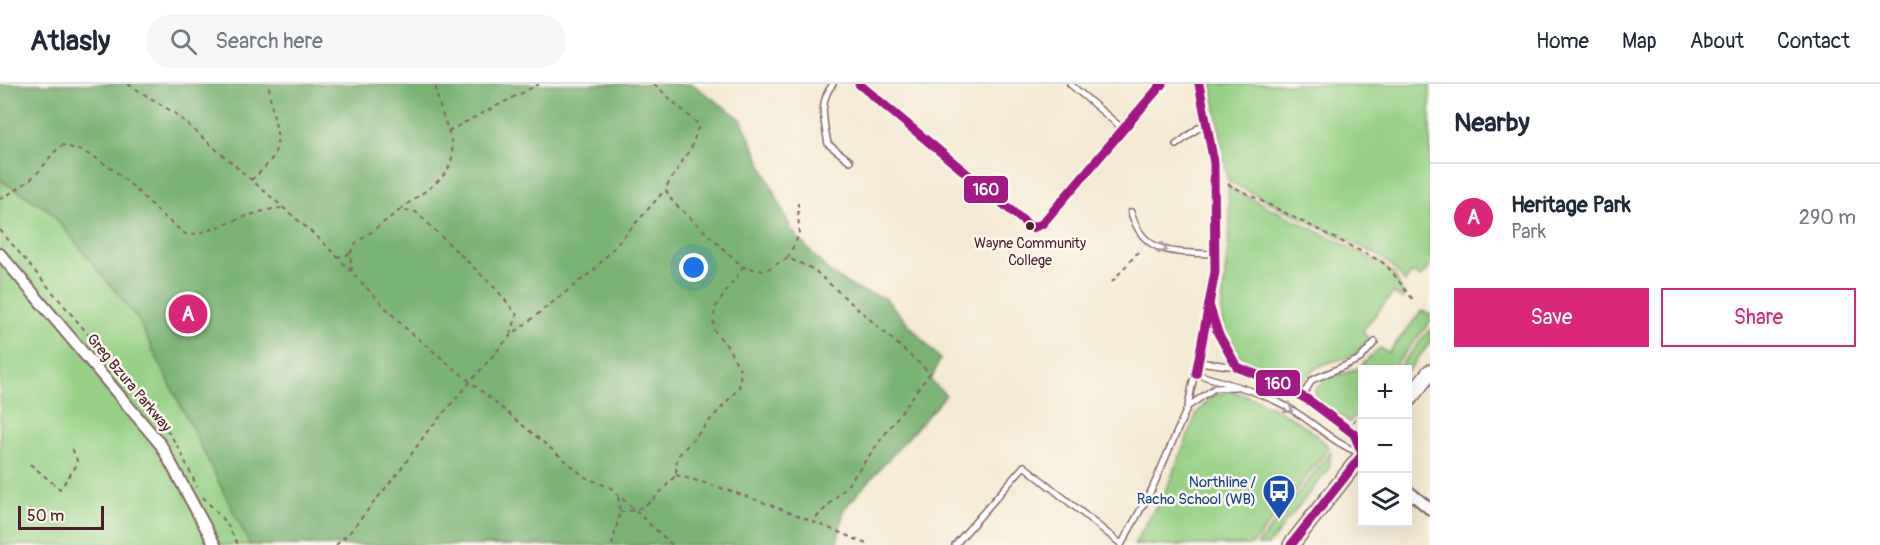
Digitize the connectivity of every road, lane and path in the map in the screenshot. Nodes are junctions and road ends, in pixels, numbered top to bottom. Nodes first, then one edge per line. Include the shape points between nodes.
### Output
1 (128, 84) edge
2 (269, 84) edge
3 (436, 84) edge
4 (539, 84) edge
5 (654, 84) edge
6 (833, 84) edge
7 (860, 84) edge
8 (1070, 84) edge
9 (1162, 84) edge
10 (1198, 84) edge
11 (1206, 122) junction
12 (1123, 129) junction
13 (448, 131) junction
14 (1176, 145) dead end
15 (850, 161) dead end
16 (251, 180) junction
17 (1228, 184) dead end
18 (665, 189) junction
19 (0, 199) edge
20 (798, 203) dead end
21 (281, 208) junction
22 (400, 210) junction
23 (1131, 212) dead end
24 (1138, 252) dead end
25 (0, 254) edge
26 (350, 254) junction
27 (1215, 254) junction
28 (337, 257) junction
29 (788, 258) junction
30 (743, 267) junction
31 (352, 272) junction
32 (1112, 282) dead end
33 (1415, 301) dead end
34 (1209, 304) junction
35 (510, 336) junction
36 (1375, 342) dead end
37 (1198, 362) junction
38 (1237, 367) junction
39 (1430, 372) edge
40 (1196, 374) junction
41 (472, 381) junction
42 (1239, 387) junction
43 (1412, 394) edge
44 (1302, 397) junction
45 (1188, 406) junction
46 (1358, 444) edge
47 (72, 448) dead end
48 (1358, 453) edge
49 (1358, 459) edge
50 (30, 464) dead end
51 (676, 475) junction
52 (618, 494) junction
53 (1412, 495) edge
54 (1430, 509) edge
55 (620, 512) junction
56 (636, 512) junction
57 (813, 521) junction
58 (1121, 544) edge
59 (215, 545) edge
60 (336, 545) edge
61 (612, 545) edge
62 (672, 545) edge
63 (869, 545) edge
64 (955, 545) edge
65 (1291, 545) edge

1 - 16 path via 176,114
2 - 16 path via 277,151 268,166
3 - 13 path
4 - 13 path
5 - 18 path via 699,125 692,147
6 - 15 lane via 824,94 822,108 828,144
7 - 12 lane via 1032,228 1042,224
8 - 12 lane
9 - 12 lane
10 - 11 lane
11 - 14 lane
11 - 27 lane via 1214,163
13 - 22 path via 454,156 449,170
16 - 21 path
17 - 33 path via 1382,262 1395,272
18 - 30 path via 673,202
18 - 35 path via 595,269
19 - 21 path via 19,189 40,170 52,152 63,146 78,149 125,177 171,224 187,234 211,231 262,209
20 - 29 path via 799,234
21 - 28 path
22 - 26 path via 354,244
22 - 35 path via 416,212 497,290 517,315
23 -> 27 lane via 1136,229 1149,244 1172,252
24 - 32 path
25 - 59 street, Greg Bzura Parkway via 161,445
26 - 28 path
26 - 31 path
27 - 34 lane
28 - 31 path
29 - 30 path via 764,271
29 - 57 path via 813,269 930,374 846,487
30 - 51 path via 715,308 713,329 741,371 739,388 677,457
31 - 41 path via 403,326
34 - 37 lane
34 - 38 lane via 1218,333
35 - 41 path
36 - 44 lane via 1360,359 1312,380
37 - 38 lane
37 - 40 lane
38 - 44 lane via 1278,382
39 - 43 main road
40 - 42 lane
40 - 45 lane
41 - 52 path via 585,477
41 - 60 path
42 - 45 lane via 1215,388
42 -> 48 lane via 1296,412 1340,446
44 - 46 lane via 1354,434
45 - 58 lane via 1152,489
47 - 50 path via 78,463 60,489
49 - 65 main road
51 - 56 path
51 - 57 path
52 - 55 path
52 - 56 path
53 - 54 street
55 - 56 path
55 - 61 path
56 - 62 path
57 - 63 path
58 - 64 lane via 1024,466

